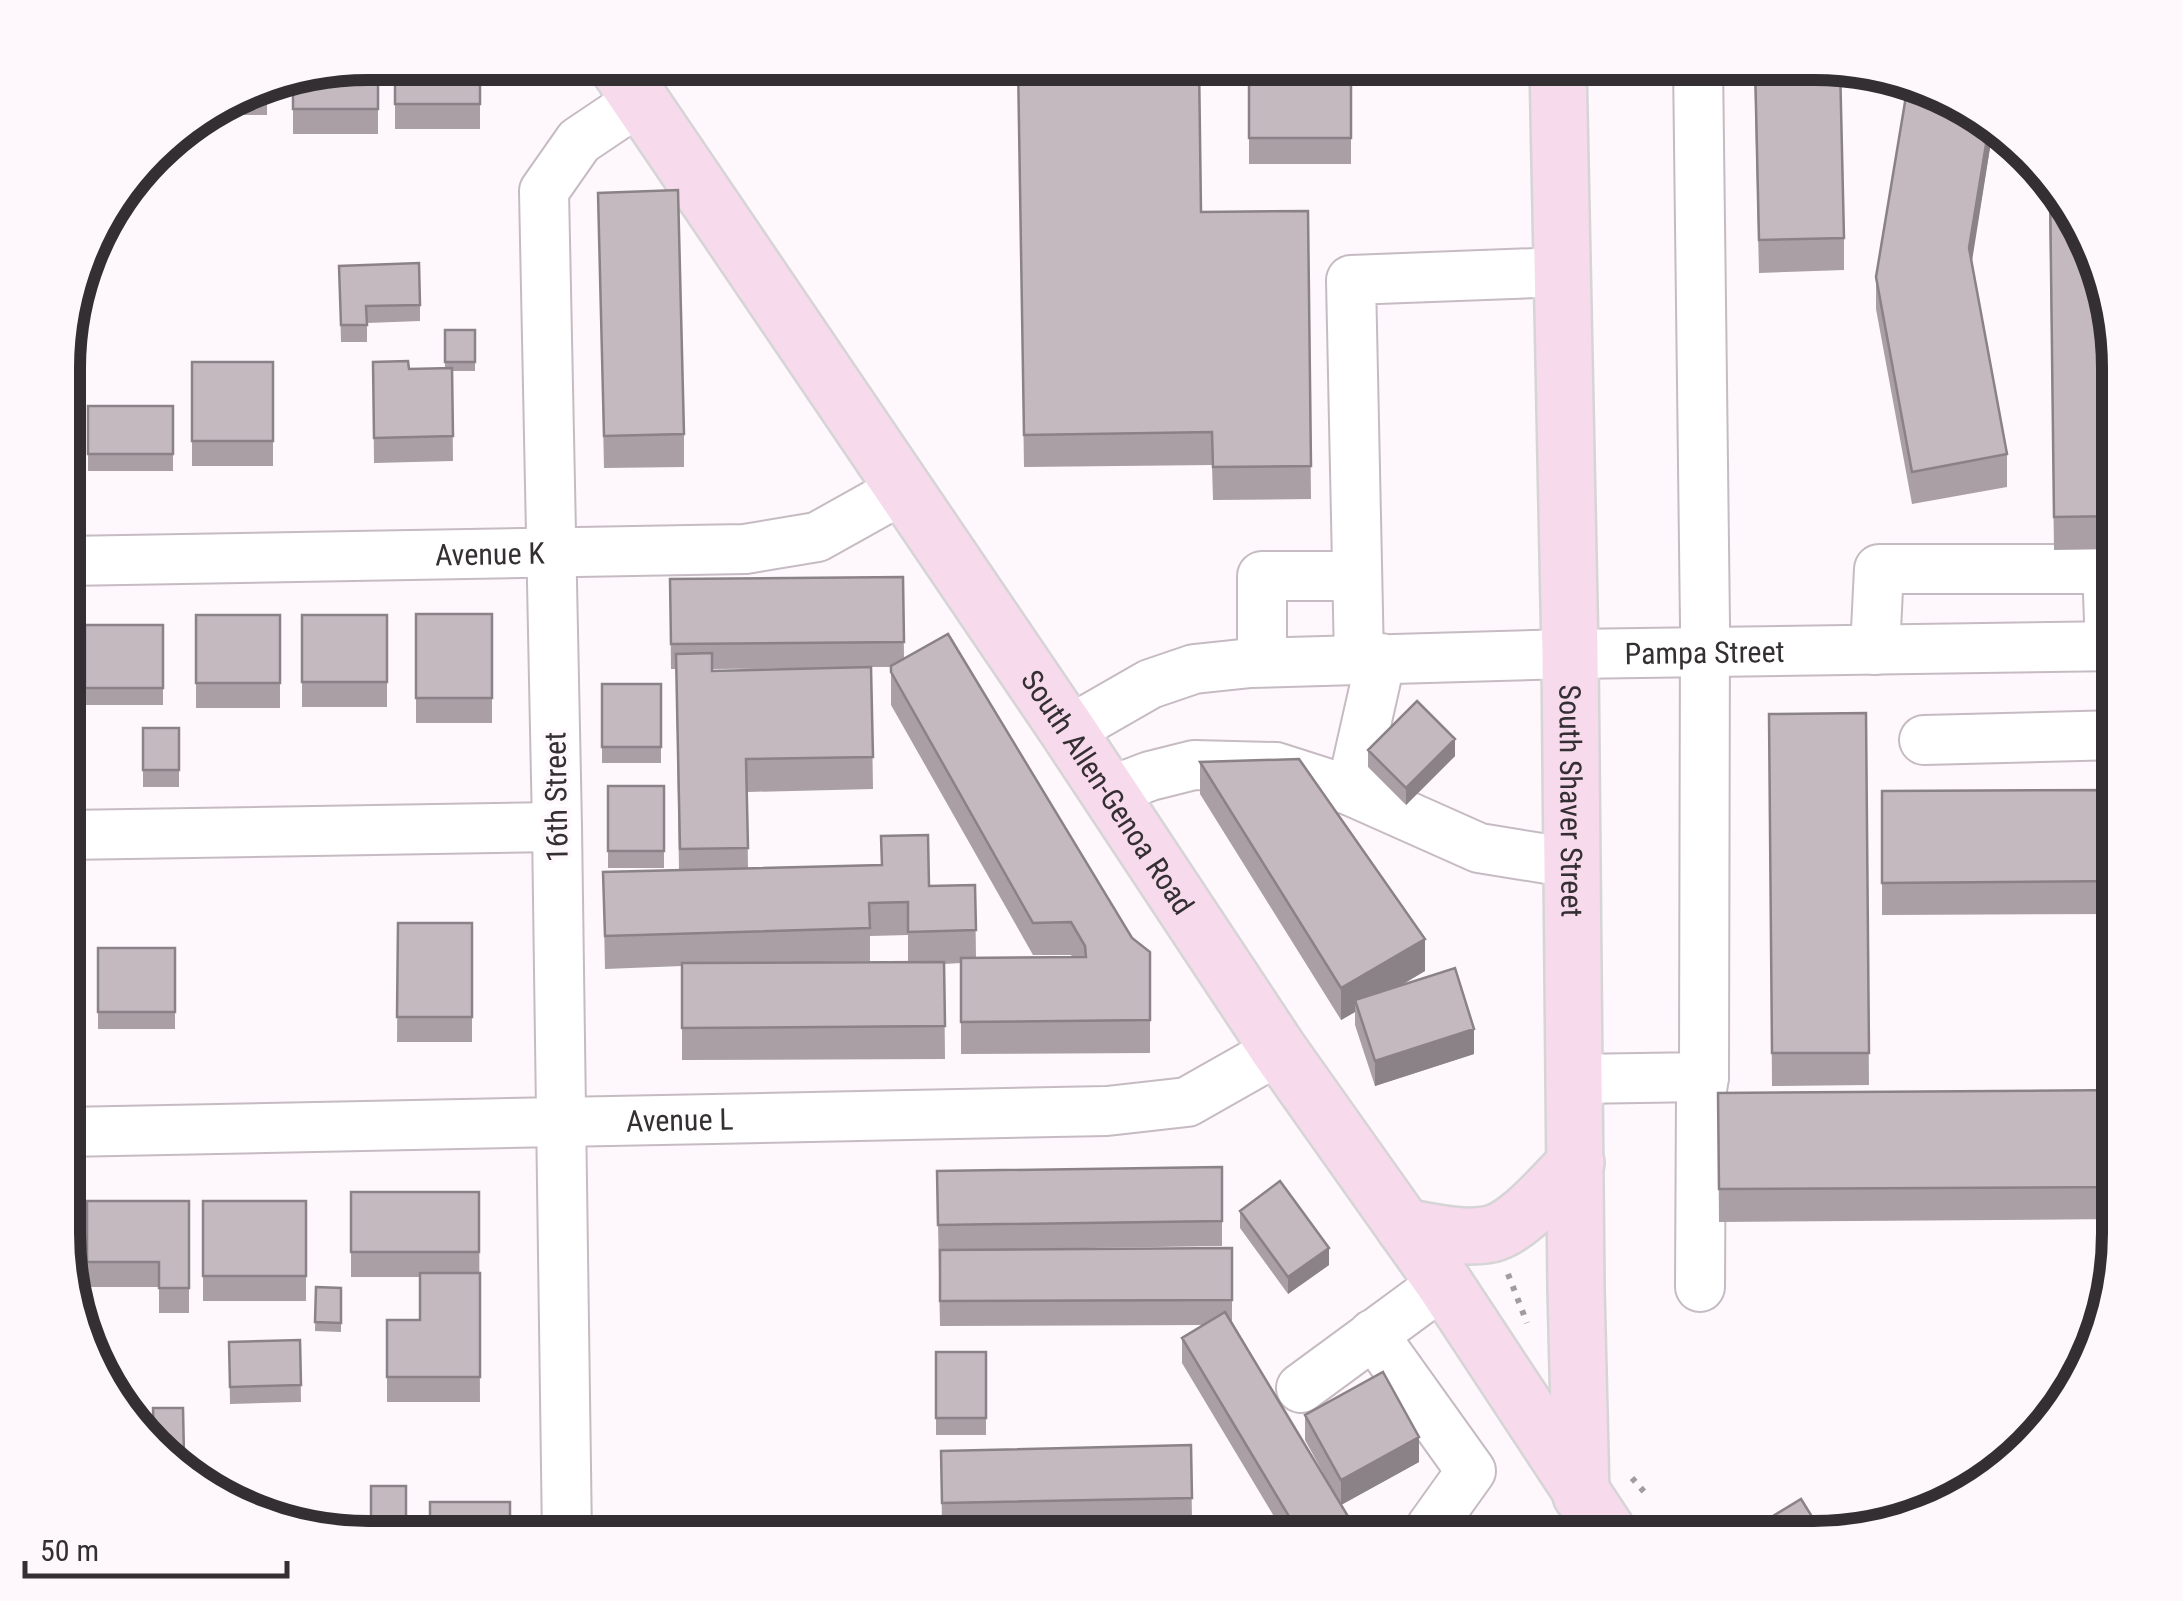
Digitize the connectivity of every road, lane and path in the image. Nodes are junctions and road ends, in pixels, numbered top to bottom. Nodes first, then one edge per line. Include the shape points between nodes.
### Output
1 (628, 81) edge
2 (1558, 81) edge
3 (1698, 81) edge
4 (1562, 272) junction
5 (903, 489) junction
6 (551, 552) junction
7 (80, 560) edge
8 (2101, 569) edge
9 (1357, 576) junction
10 (2101, 646) edge
11 (1875, 650) junction
12 (1705, 652) junction
13 (1570, 654) junction
14 (1370, 659) junction
15 (1262, 662) junction
16 (1068, 731) junction
17 (2101, 735) edge
18 (1924, 740) dead end
19 (1351, 791) junction
20 (1108, 792) junction
21 (557, 827) junction
22 (81, 835) edge
23 (1572, 864) junction
24 (1279, 1050) junction
25 (1704, 1077) junction
26 (1575, 1079) junction
27 (559, 1122) junction
28 (81, 1132) edge
29 (1576, 1162) junction
30 (1404, 1227) junction
31 (1502, 1259) dead end
32 (1444, 1283) junction
33 (1700, 1287) dead end
34 (1528, 1326) dead end
35 (1372, 1334) junction
36 (1301, 1388) dead end
37 (1646, 1494) dead end
38 (1601, 1514) edge
39 (1527, 1516) dead end
40 (567, 1520) edge
41 (1436, 1521) edge
42 (1526, 1521) edge

1 - 5 main road, South Allen-Genoa Road
1 - 6 street, 16th Street via 544,191
2 - 4 main road, South Shaver Street
3 - 12 street
4 - 9 street via 1351,280
4 - 13 main road, South Shaver Street
5 - 6 street, Avenue K via 817,537 745,548
5 - 16 main road, South Allen-Genoa Road
6 - 7 street, Avenue K
6 - 21 street, 16th Street
8 - 11 street via 1879,570
9 - 14 street
9 - 15 street via 1262,576
10 - 11 street, Pampa Street
11 - 12 street, Pampa Street
12 - 13 street, Pampa Street
12 - 25 street
13 - 14 street, Pampa Street
13 - 23 main road, South Shaver Street
14 - 15 street, Pampa Street
14 - 19 street
15 - 16 street, Pampa Street via 1194,669 1150,684
16 - 20 main road, South Allen-Genoa Road
17 - 18 street
19 - 20 street via 1276,767 1194,765
19 - 23 street via 1479,848
20 - 24 main road, South Allen-Genoa Road
21 - 22 street
21 - 27 street, 16th Street
23 - 26 main road, South Shaver Street
24 - 27 street, Avenue L via 1187,1102 1107,1112
24 - 30 main road, South Allen-Genoa Road
25 - 26 street
25 - 33 street
26 - 29 main road, South Shaver Street
27 - 28 street, Avenue L
27 - 40 street, 16th Street
29 - 30 main road via 1495,1233 1461,1236
29 - 38 main road, South Shaver Street
30 - 32 main road, South Allen-Genoa Road
31 - 34 path
32 - 35 street
32 - 38 main road, South Allen-Genoa Road
35 - 36 street
35 - 41 street via 1471,1471
37 - 38 path
39 - 42 path

